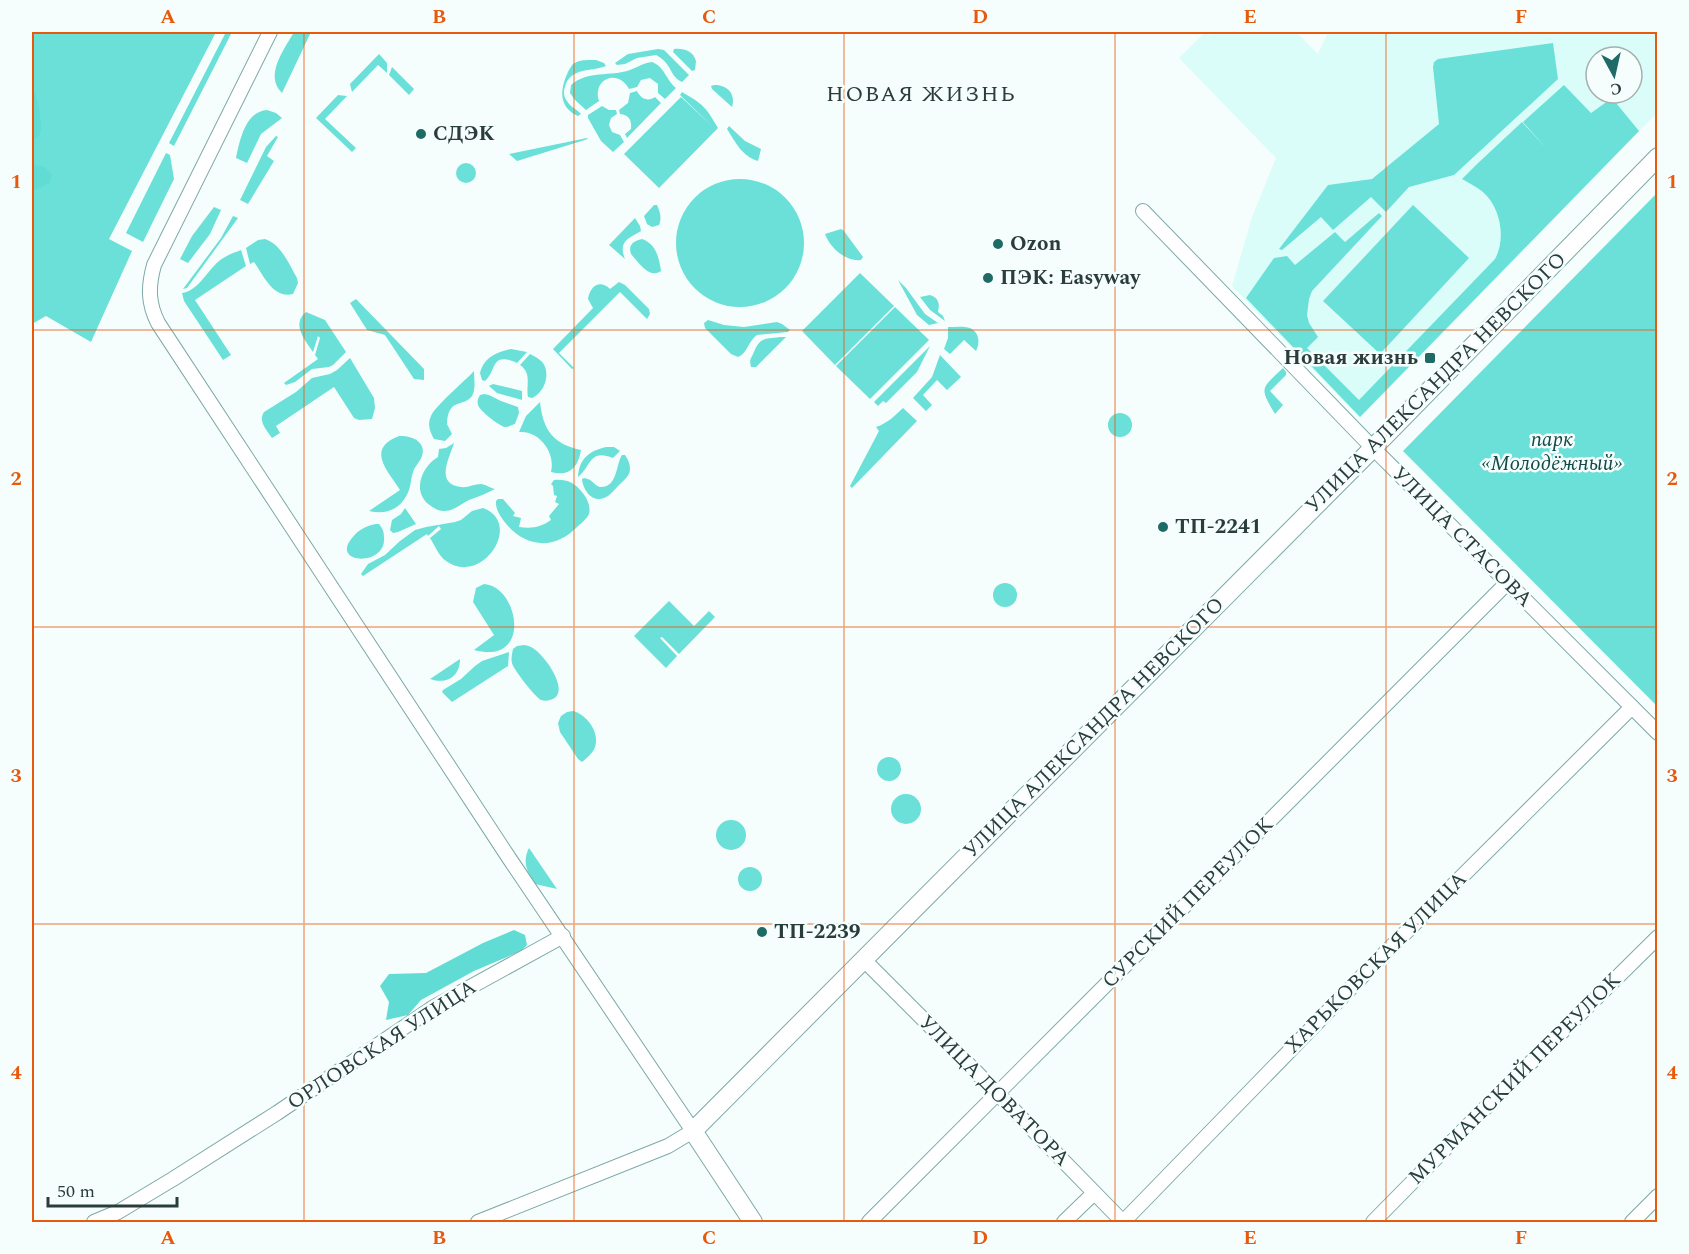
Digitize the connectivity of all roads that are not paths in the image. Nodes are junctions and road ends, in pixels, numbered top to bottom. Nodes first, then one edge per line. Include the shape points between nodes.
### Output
1 (270, 32) edge
2 (1658, 157) edge
3 (1143, 210) dead end
4 (1373, 448) junction
5 (1507, 583) junction
6 (1632, 707) junction
7 (1658, 733) edge
8 (563, 936) junction
9 (1658, 937) edge
10 (863, 959) junction
11 (998, 1094) junction
12 (693, 1131) junction
13 (1094, 1193) junction
14 (1658, 1196) edge
15 (94, 1222) edge
16 (478, 1222) edge
17 (753, 1222) edge
18 (869, 1222) edge
19 (1064, 1222) edge
20 (1123, 1222) edge
21 (1374, 1222) edge
22 (1632, 1222) edge

1 - 8 street via 154,265 149,282 153,312
2 - 4 street, УЛИЦА АЛЕКСАНДРА НЕВСКОГО
3 - 4 street, УЛИЦА СТАСОВА
4 - 5 street, УЛИЦА СТАСОВА
4 - 10 street, УЛИЦА АЛЕКСАНДРА НЕВСКОГО
5 - 6 street, УЛИЦА СТАСОВА
5 - 11 street, СУРСКИЙ ПЕРЕУЛОК
6 - 7 street, УЛИЦА СТАСОВА
6 - 20 street, ХАРЬКОВСКАЯ УЛИЦА
8 - 12 street
8 - 15 street, ОРЛОВСКАЯ УЛИЦА via 434,1007 230,1143 118,1212
9 - 21 street, МУРМАНСКИЙ ПЕРЕУЛОК
10 - 11 street, УЛИЦА ДОВАТОРА
10 - 12 street, УЛИЦА АЛЕКСАНДРА НЕВСКОГО
11 - 13 street, УЛИЦА ДОВАТОРА
11 - 18 street, СУРСКИЙ ПЕРЕУЛОК
12 - 16 street, УЛИЦА АЛЕКСАНДРА НЕВСКОГО via 668,1146
12 - 17 street
13 - 19 street
13 - 20 street, УЛИЦА ДОВАТОРА
14 - 22 street

